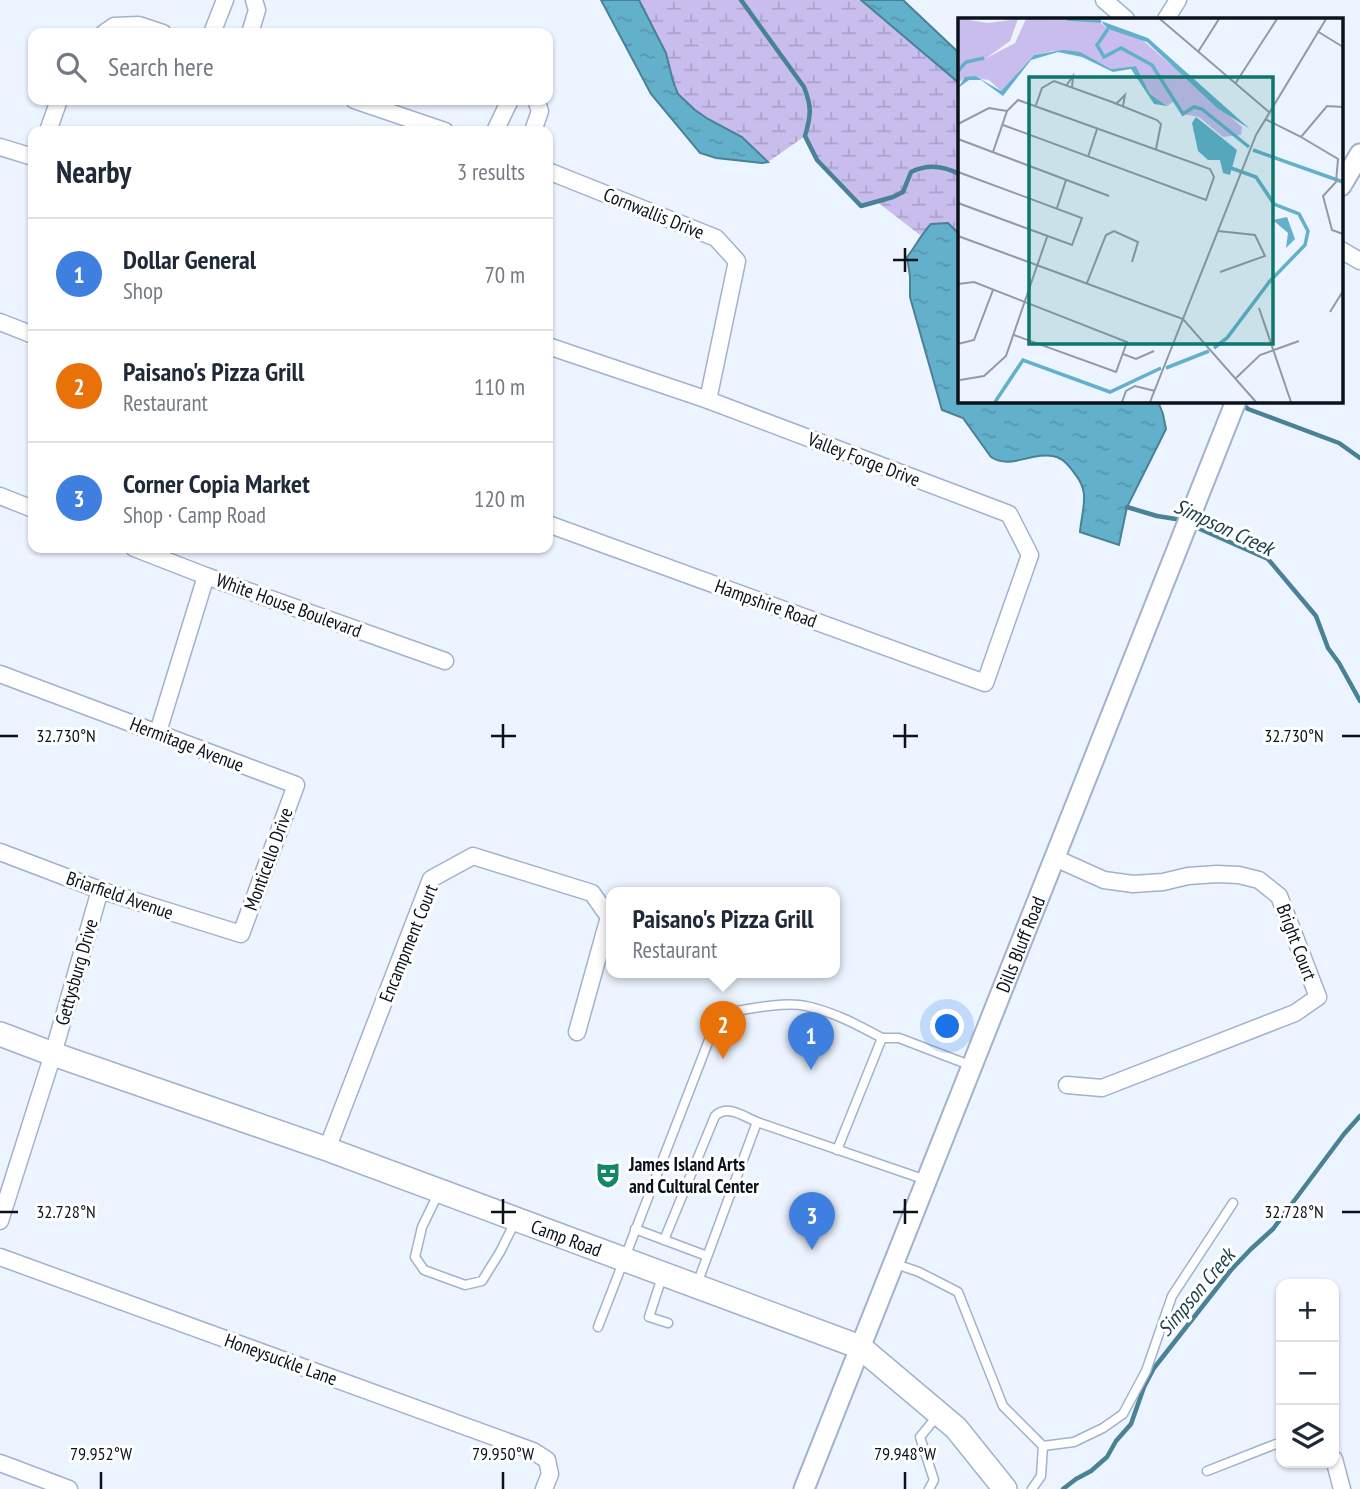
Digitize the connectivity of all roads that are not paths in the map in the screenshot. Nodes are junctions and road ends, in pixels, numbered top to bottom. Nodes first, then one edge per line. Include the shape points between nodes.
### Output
1 (225, 0) edge
2 (254, 0) edge
3 (1104, 0) edge
4 (1178, 0) edge
5 (1125, 18) edge
6 (1167, 18) edge
7 (111, 28) edge
8 (148, 28) edge
9 (214, 28) edge
10 (252, 28) edge
11 (57, 105) edge
12 (369, 105) edge
13 (508, 105) edge
14 (538, 105) edge
15 (50, 126) edge
16 (429, 126) edge
17 (497, 126) edge
18 (535, 126) edge
19 (0, 147) edge
20 (1360, 154) edge
21 (28, 156) edge
22 (553, 173) edge
23 (1342, 184) edge
24 (1342, 251) edge
25 (1360, 261) edge
26 (0, 322) edge
27 (28, 333) edge
28 (553, 348) edge
29 (708, 400) junction
30 (1236, 402) edge
31 (0, 496) edge
32 (28, 507) edge
33 (553, 526) edge
34 (147, 553) edge
35 (206, 576) junction
36 (445, 662) dead end
37 (0, 674) edge
38 (985, 683) joint
39 (158, 732) junction
40 (296, 785) joint
41 (0, 852) edge
42 (1055, 858) junction
43 (100, 890) junction
44 (606, 906) edge
45 (606, 928) edge
46 (241, 934) joint
47 (577, 1032) dead end
48 (0, 1034) edge
49 (882, 1038) junction
50 (53, 1054) junction
51 (972, 1066) junction
52 (1067, 1085) dead end
53 (757, 1122) junction
54 (327, 1149) junction
55 (837, 1150) junction
56 (926, 1180) junction
57 (440, 1191) junction
58 (1233, 1203) dead end
59 (516, 1219) junction
60 (0, 1221) edge
61 (635, 1229) junction
62 (664, 1240) junction
63 (707, 1256) junction
64 (0, 1257) edge
65 (624, 1259) junction
66 (893, 1263) junction
67 (663, 1274) junction
68 (696, 1286) junction
69 (668, 1323) dead end
70 (598, 1327) dead end
71 (860, 1348) junction
72 (939, 1414) junction
73 (1276, 1444) edge
74 (1043, 1446) junction
75 (0, 1463) edge
76 (1336, 1468) edge
77 (1207, 1471) dead end
78 (547, 1482) edge
79 (69, 1489) edge
80 (804, 1489) edge
81 (929, 1489) edge
82 (1005, 1489) edge
83 (1032, 1489) edge
84 (1342, 1489) edge

1 - 9 street
2 - 10 street via 257,10
3 - 5 street
4 - 6 street
7 - 8 street
11 - 15 street
12 - 16 street
13 - 17 street
14 - 18 street
19 - 21 street
20 - 23 street
22 - 29 street, Cornwallis Drive via 716,238 737,261
24 - 25 street
26 - 27 street
28 - 29 street, Valley Forge Drive
29 - 38 street, Valley Forge Drive via 1009,514 1030,555
30 - 42 street, Dills Bluff Road
31 - 32 street
33 - 38 street, Hampshire Road
34 - 35 street, White House Boulevard
35 - 36 street, White House Boulevard
35 - 39 street
37 - 39 street, Hermitage Avenue
39 - 40 street, Hermitage Avenue
40 - 46 street, Monticello Drive
41 - 43 street, Briarfield Avenue
42 - 51 street, Dills Bluff Road
42 - 52 street, Bright Court via 1104,880 1133,884 1217,874 1259,880 1279,896 1318,997 1295,1013 1102,1088
43 - 46 street, Briarfield Avenue
43 - 50 street, Gettysburg Drive
44 - 54 street, Encampment Court via 592,893 473,856 431,879
45 - 47 street, Encampment Court
48 - 50 main road, Camp Road
49 - 51 lane via 899,1038
49 - 55 lane
49 - 61 lane via 847,1019 804,1005 719,1014
50 - 54 main road, Camp Road
50 - 60 street, Gettysburg Drive
51 - 56 street, Dills Bluff Road
53 - 55 lane
53 - 62 lane via 727,1110 715,1116
53 - 63 lane
54 - 57 main road, Camp Road
55 - 56 lane
56 - 66 street, Dills Bluff Road
57 - 59 main road, Camp Road
57 - 59 lane via 422,1227 415,1257 425,1270 464,1285 482,1281
58 - 74 lane via 1172,1296 1146,1371 1123,1414 1074,1442
59 - 65 main road, Camp Road
61 - 62 lane
61 - 65 lane
62 - 63 lane
63 - 68 lane
64 - 78 street, Honeysuckle Lane via 533,1451 547,1460
65 - 67 main road, Camp Road
65 - 70 lane
66 - 71 street, Dills Bluff Road
66 - 74 lane via 958,1292 1003,1406
67 - 68 main road, Camp Road
67 - 69 lane via 649,1317
68 - 71 main road, Camp Road
71 - 72 main road, Camp Road
71 - 80 street, Dills Bluff Road
72 - 81 lane via 920,1437 934,1480
72 - 82 main road, Camp Road via 956,1428
73 - 77 lane
74 - 83 lane via 1041,1476
75 - 79 street
76 - 84 street

